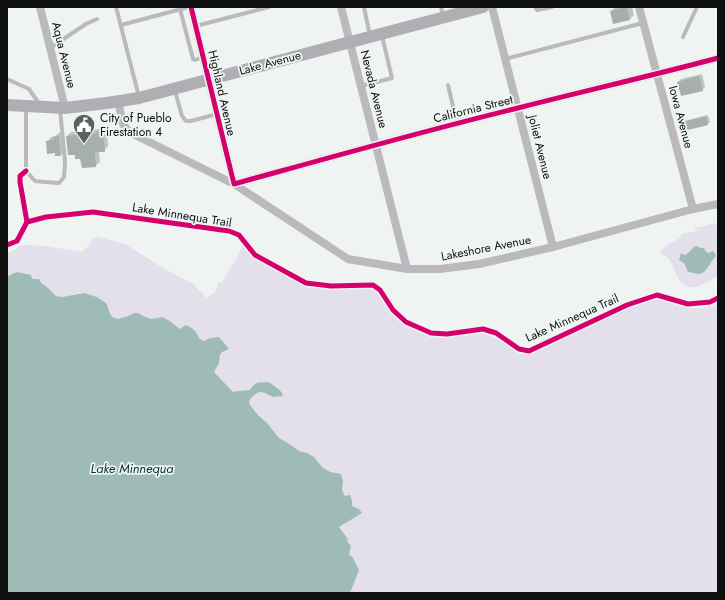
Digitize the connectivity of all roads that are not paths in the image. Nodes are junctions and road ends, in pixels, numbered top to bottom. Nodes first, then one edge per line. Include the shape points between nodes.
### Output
1 (40, 7) edge
2 (116, 7) edge
3 (190, 7) edge
4 (269, 7) edge
5 (341, 7) edge
6 (364, 7) edge
7 (484, 7) edge
8 (492, 7) edge
9 (535, 7) edge
10 (552, 7) edge
11 (639, 7) edge
12 (698, 7) edge
13 (180, 9) junction
14 (442, 12) edge
15 (97, 19) dead end
16 (643, 23) junction
17 (121, 25) junction
18 (196, 26) junction
19 (376, 35) junction
20 (683, 37) dead end
21 (350, 42) junction
22 (50, 48) junction
23 (204, 57) junction
24 (718, 58) edge
25 (505, 59) junction
26 (657, 74) junction
27 (7, 79) edge
28 (209, 79) junction
29 (448, 85) dead end
30 (361, 86) junction
31 (175, 89) junction
32 (139, 98) junction
33 (118, 102) junction
34 (7, 105) edge
35 (26, 106) junction
36 (41, 107) junction
37 (62, 108) junction
38 (518, 108) junction
39 (217, 114) junction
40 (458, 123) junction
41 (376, 144) junction
42 (234, 184) junction
43 (718, 204) edge
44 (693, 209) junction
45 (553, 247) junction
46 (407, 270) junction

1 - 22 street, Aqua Avenue
2 - 17 lane
3 - 13 lane
3 - 18 street, Highland Avenue
4 - 18 lane
5 - 21 street, Nevada Avenue
6 - 19 lane
7 - 14 main road, Lake Avenue
8 - 25 street, Joliet Avenue
9 - 10 lane via 536,10
11 - 16 street, Iowa Avenue
12 - 20 lane
13 - 17 lane
13 - 23 lane via 193,59
14 - 19 main road, Lake Avenue
15 - 22 lane
16 - 25 lane
16 - 26 street, Iowa Avenue
17 - 32 lane
18 - 23 street, Highland Avenue
19 - 21 main road, Lake Avenue
19 - 30 lane via 392,78
21 - 28 main road, Lake Avenue
21 - 30 street, Nevada Avenue
22 - 37 street, Aqua Avenue
23 - 28 street, Highland Avenue
24 - 26 street, California Street
25 - 38 street, Joliet Avenue
26 - 38 street, California Street
26 - 44 street, Iowa Avenue
27 - 36 lane via 29,89
28 - 31 main road, Lake Avenue
28 - 39 street, Highland Avenue
29 - 40 lane
30 - 41 street, Nevada Avenue
31 - 32 main road, Lake Avenue
31 - 39 lane via 182,116 186,121
32 - 33 main road, Lake Avenue
33 - 37 main road, Lake Avenue
33 - 42 street, Lakeshore Avenue via 123,124 129,132
34 - 35 main road, Lake Avenue
35 - 36 main road, Lake Avenue
35 - 37 lane via 26,171 35,181 45,182 59,182 64,177
36 - 37 main road, Lake Avenue
38 - 40 street, California Street
38 - 45 street, Joliet Avenue
39 - 42 street, Highland Avenue
40 - 41 street, California Street
41 - 42 street, California Street
41 - 46 street, Nevada Avenue
42 - 46 street, Lakeshore Avenue via 348,259
43 - 44 street, Lakeshore Avenue
44 - 45 street, Lakeshore Avenue
45 - 46 street, Lakeshore Avenue via 479,264 440,270

